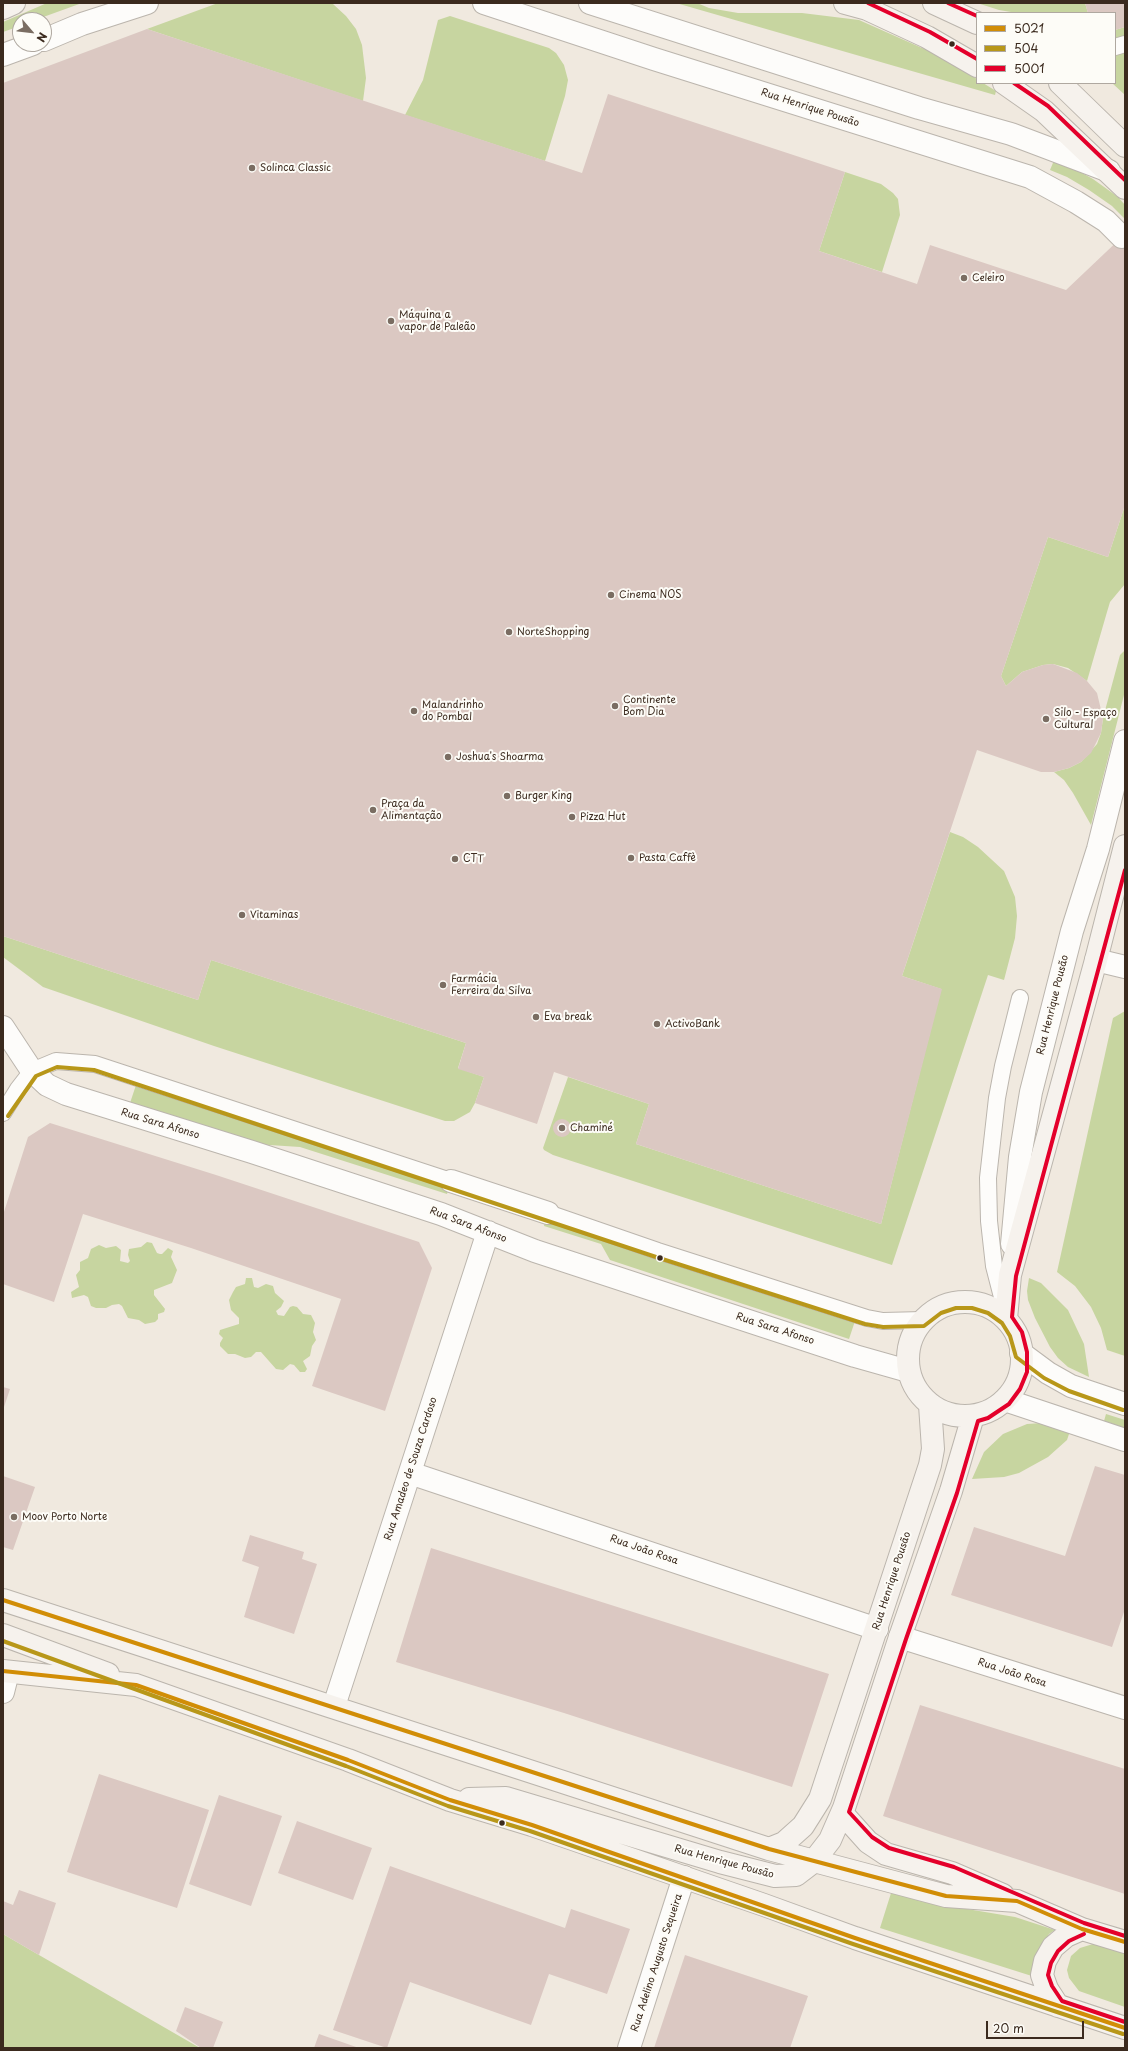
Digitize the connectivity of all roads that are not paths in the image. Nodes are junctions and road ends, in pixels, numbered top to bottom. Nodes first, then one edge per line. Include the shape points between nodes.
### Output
1 (14, 3) edge
2 (147, 3) edge
3 (484, 3) edge
4 (590, 3) edge
5 (845, 3) edge
6 (934, 3) edge
7 (956, 3) edge
8 (3, 8) edge
9 (976, 21) edge
10 (976, 22) edge
11 (52, 37) edge
12 (13, 52) edge
13 (3, 56) edge
14 (976, 65) edge
15 (1005, 84) edge
16 (1061, 84) edge
17 (1125, 146) edge
18 (1109, 171) junction
19 (1125, 188) edge
20 (1122, 237) dead end
21 (1125, 741) edge
22 (1125, 846) edge
23 (1096, 960) junction
24 (1125, 967) edge
25 (1020, 998) dead end
26 (3, 1027) edge
27 (32, 1071) junction
28 (3, 1112) edge
29 (451, 1181) joint
30 (548, 1213) joint
31 (488, 1232) junction
32 (1010, 1275) junction
33 (1006, 1319) junction
34 (923, 1320) junction
35 (1021, 1353) junction
36 (908, 1371) junction
37 (1005, 1400) junction
38 (1125, 1404) edge
39 (930, 1405) junction
40 (973, 1416) junction
41 (1125, 1440) edge
42 (410, 1473) junction
43 (3, 1600) edge
44 (877, 1629) junction
45 (3, 1635) edge
46 (900, 1637) junction
47 (5, 1678) edge
48 (136, 1685) junction
49 (334, 1706) junction
50 (1125, 1708) edge
51 (450, 1800) junction
52 (842, 1813) junction
53 (769, 1849) junction
54 (813, 1862) junction
55 (684, 1878) junction
56 (1017, 1901) junction
57 (1082, 1929) junction
58 (1125, 1942) edge
59 (1058, 2006) junction
60 (1125, 2028) edge
61 (630, 2048) edge

1 - 8 street
2 - 11 street
3 - 20 street, Rua Henrique Pousão via 1030,177 1076,202 1106,222
4 - 18 street via 919,108 1011,134
5 - 14 street via 867,9 927,37
6 - 10 street
7 - 9 street
12 - 13 street
15 - 18 street via 1044,110
16 - 17 street
18 - 19 street
21 - 32 street, Rua Henrique Pousão via 1098,849 1072,931 1031,1092 1020,1157
22 - 23 street, Rua Henrique Pousão
23 - 24 street
23 - 32 street, Rua Henrique Pousão
25 - 33 lane via 998,1091 988,1178 994,1266
26 - 27 street
27 - 28 lane
27 - 29 lane via 56,1062 95,1064
27 - 31 street, Rua Sara Afonso via 47,1085 66,1094 267,1157
29 - 30 street
30 - 34 lane via 867,1318 883,1321
31 - 36 street, Rua Sara Afonso via 536,1251
31 - 42 street, Rua Amadeo de Souza Cardoso
32 - 33 street, Rua Henrique Pousão
33 - 34 street via 991,1308 973,1302 955,1302 938,1308
33 - 35 street via 1016,1334
34 - 36 street via 913,1335 908,1353
35 - 37 street via 1021,1370
35 - 38 street via 1071,1386
36 - 39 street via 920,1396
37 - 40 street via 985,1413
37 - 41 street
39 - 40 street via 958,1417
39 - 44 street, Rua Henrique Pousão via 933,1449 930,1465
40 - 46 street, Rua Henrique Pousão via 955,1479
42 - 44 street, Rua João Rosa
42 - 49 street, Rua Amadeo de Souza Cardoso
43 - 49 street
44 - 53 street, Rua Henrique Pousão via 820,1799 804,1826 784,1843
45 - 48 street
46 - 50 street, Rua João Rosa
46 - 52 street, Rua Henrique Pousão
47 - 48 street
48 - 51 street via 348,1760
49 - 53 street
51 - 54 street, Rua Henrique Pousão via 506,1798 775,1876 796,1875
51 - 55 street via 511,1818
52 - 54 street, Rua Henrique Pousão via 830,1840
52 - 56 street via 868,1842 886,1854 952,1873
53 - 54 street
54 - 56 street via 946,1896
55 - 59 street
55 - 61 street, Rua Adelino Augusto Sequeira
56 - 57 street
57 - 58 street
57 - 59 street via 1066,1936 1053,1947 1045,1961 1042,1975
59 - 60 street

